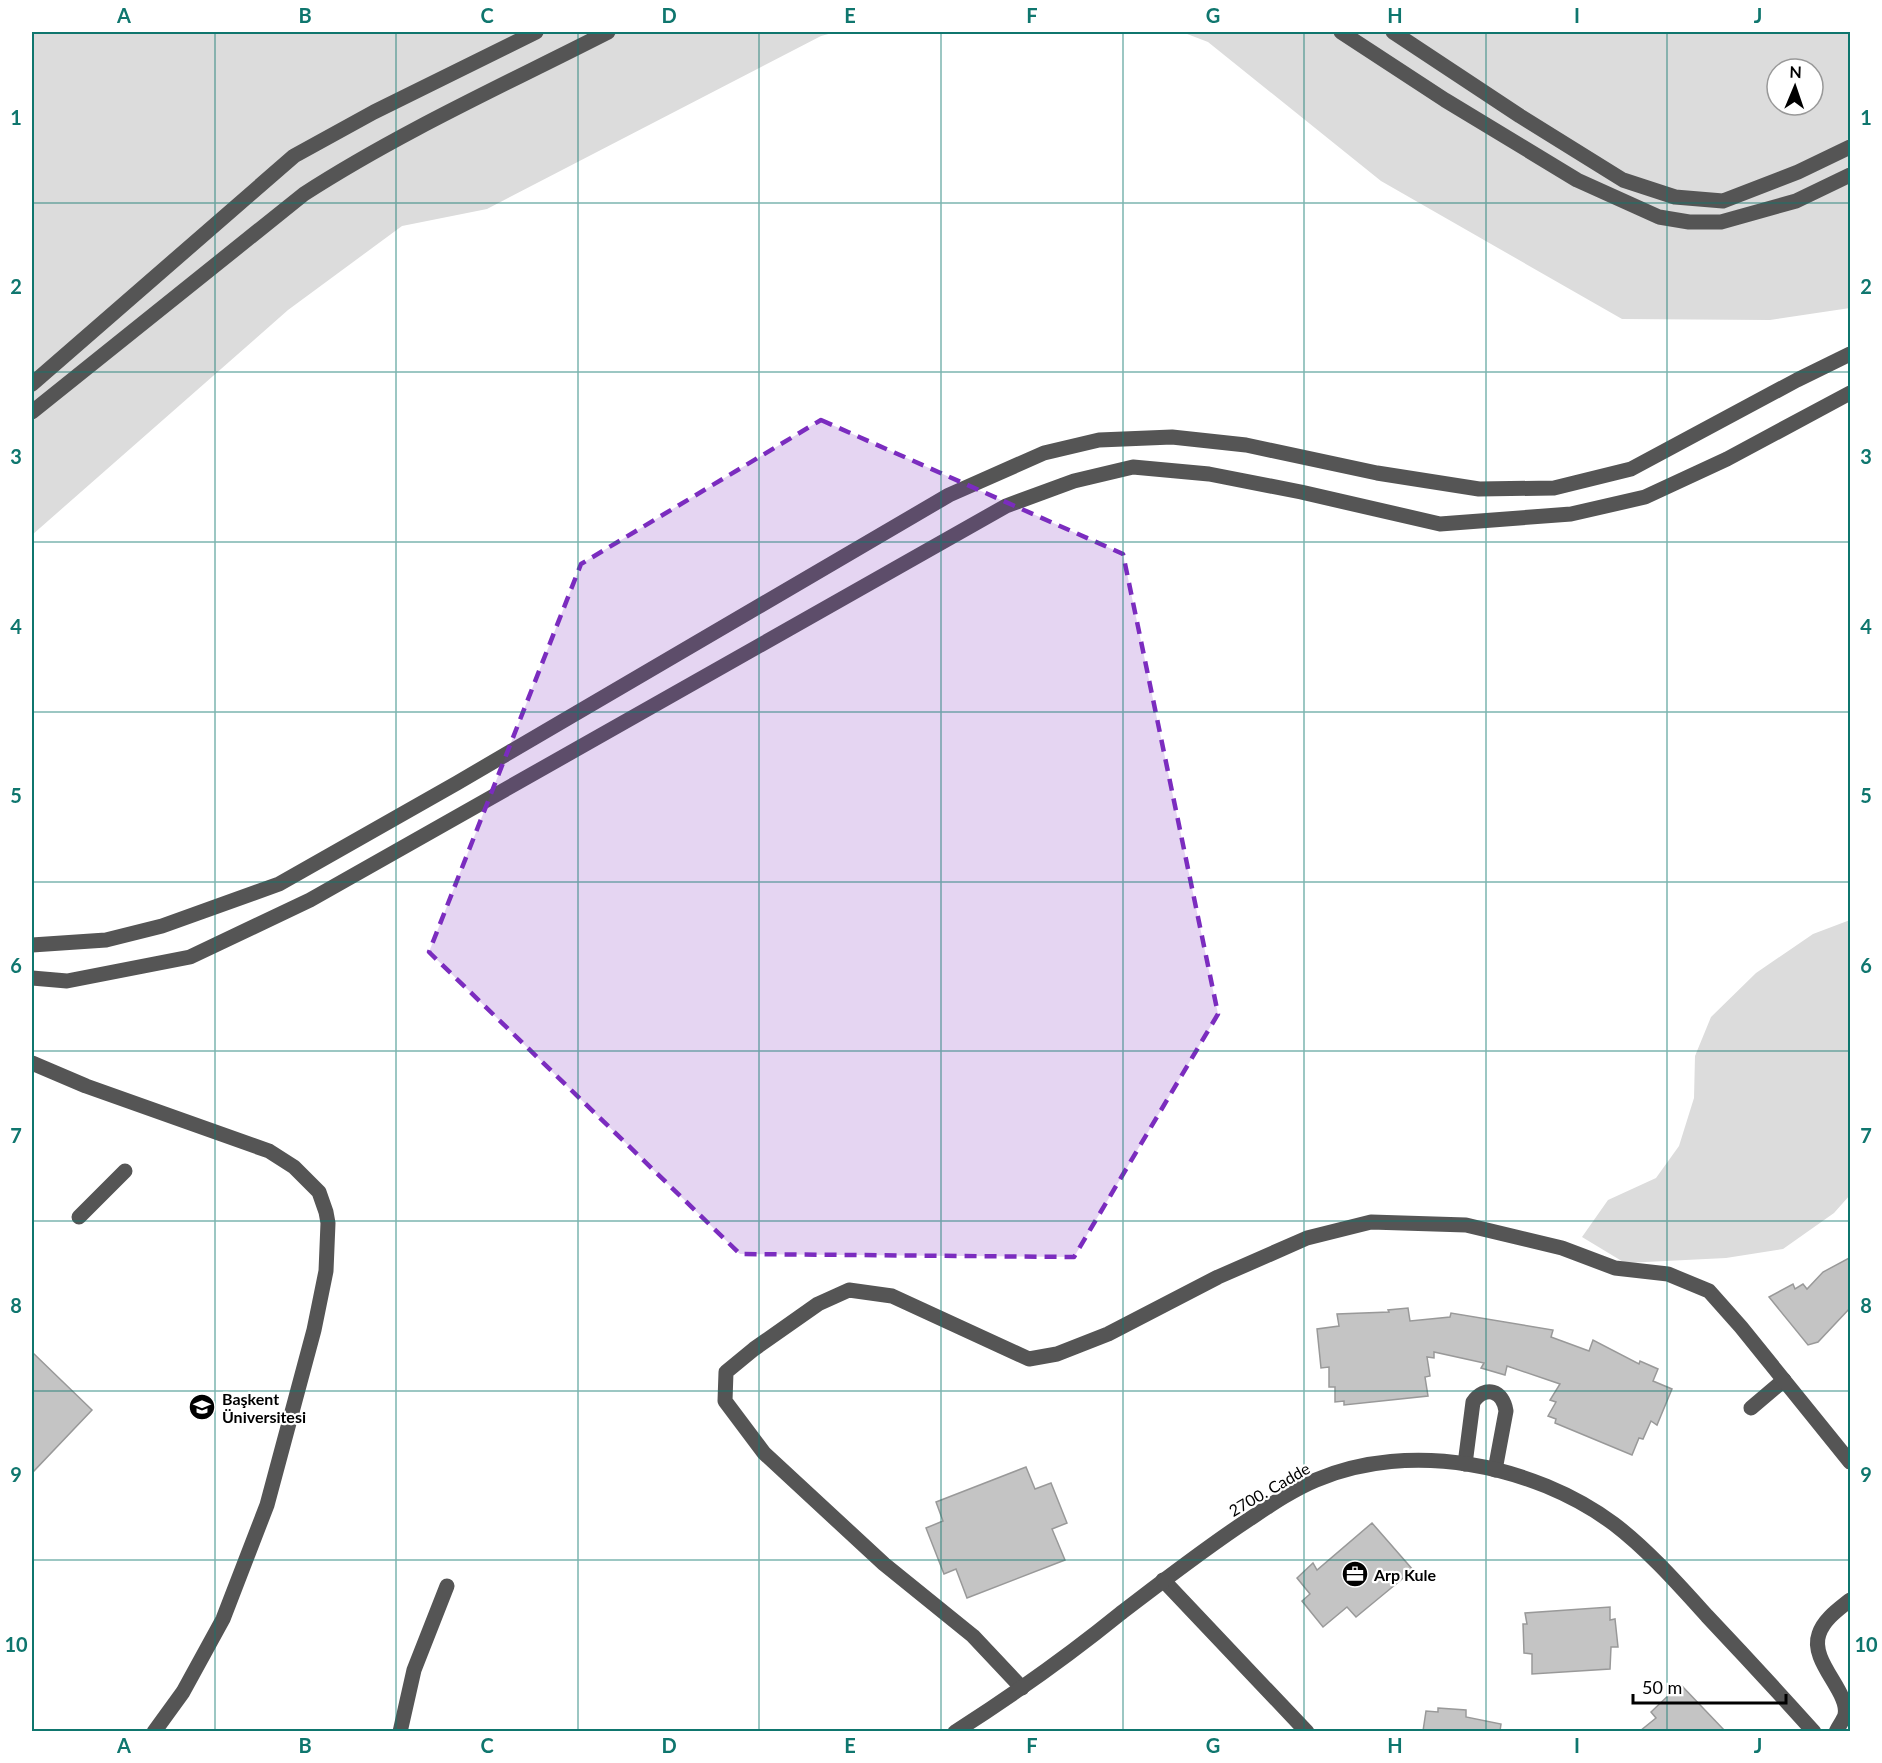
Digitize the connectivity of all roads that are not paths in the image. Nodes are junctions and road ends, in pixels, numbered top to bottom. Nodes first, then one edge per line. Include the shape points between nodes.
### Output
1 (536, 32) edge
2 (608, 32) edge
3 (1341, 32) edge
4 (1394, 32) edge
5 (1851, 147) edge
6 (1851, 175) edge
7 (1851, 354) edge
8 (32, 384) edge
9 (1851, 393) edge
10 (32, 412) edge
11 (32, 945) edge
12 (32, 978) edge
13 (32, 1064) edge
14 (125, 1171) dead end
15 (79, 1217) dead end
16 (1784, 1380) junction
17 (1751, 1408) dead end
18 (1851, 1462) edge
19 (1465, 1464) junction
20 (1495, 1470) junction
21 (1163, 1580) junction
22 (447, 1586) dead end
23 (1851, 1600) edge
24 (1023, 1688) junction
25 (408, 1698) junction
26 (154, 1731) edge
27 (400, 1731) edge
28 (406, 1731) edge
29 (955, 1731) edge
30 (1307, 1731) edge
31 (1814, 1731) edge
32 (1836, 1731) edge

1 - 8 street via 294,156
2 - 10 street via 303,194
3 - 6 street via 1577,180 1659,217 1721,222 1796,201
4 - 5 street via 1623,180 1675,197 1724,201
7 - 11 street via 1632,469 1554,488 1479,489 1377,473 1246,445 1172,437 1099,440 1044,453 949,495 279,884 162,926 106,940
9 - 12 street via 1727,459 1645,497 1571,514 1440,524 1209,474 1133,467 1074,482 1006,506 310,900 190,957 67,981
13 - 26 street via 268,1151 307,1179 319,1192 327,1212 326,1271 314,1330 267,1505 223,1619 183,1692
14 - 15 street
16 - 17 street
16 - 18 street
16 - 24 street via 1709,1291 1668,1274 1615,1268 1562,1248 1466,1225 1371,1222 1307,1238 1218,1277 1108,1334 1057,1354 1029,1359 892,1296 849,1290 818,1304 726,1372 725,1401 764,1453 884,1564 973,1636
19 - 20 street, 2700. Cadde
19 - 20 street via 1473,1402 1485,1392 1493,1392 1505,1402 1506,1411
19 - 21 street, 2700. Cadde via 1394,1461 1357,1466 1315,1481 1265,1509
20 - 31 street, 2700. Cadde via 1544,1484 1615,1526 1675,1581
21 - 24 street, 2700. Cadde
21 - 30 street
22 - 25 street via 414,1670
23 - 32 street via 1828,1619 1818,1635 1820,1655 1845,1702 1845,1716
24 - 29 street, 2700. Cadde
25 - 27 street
25 - 28 street

